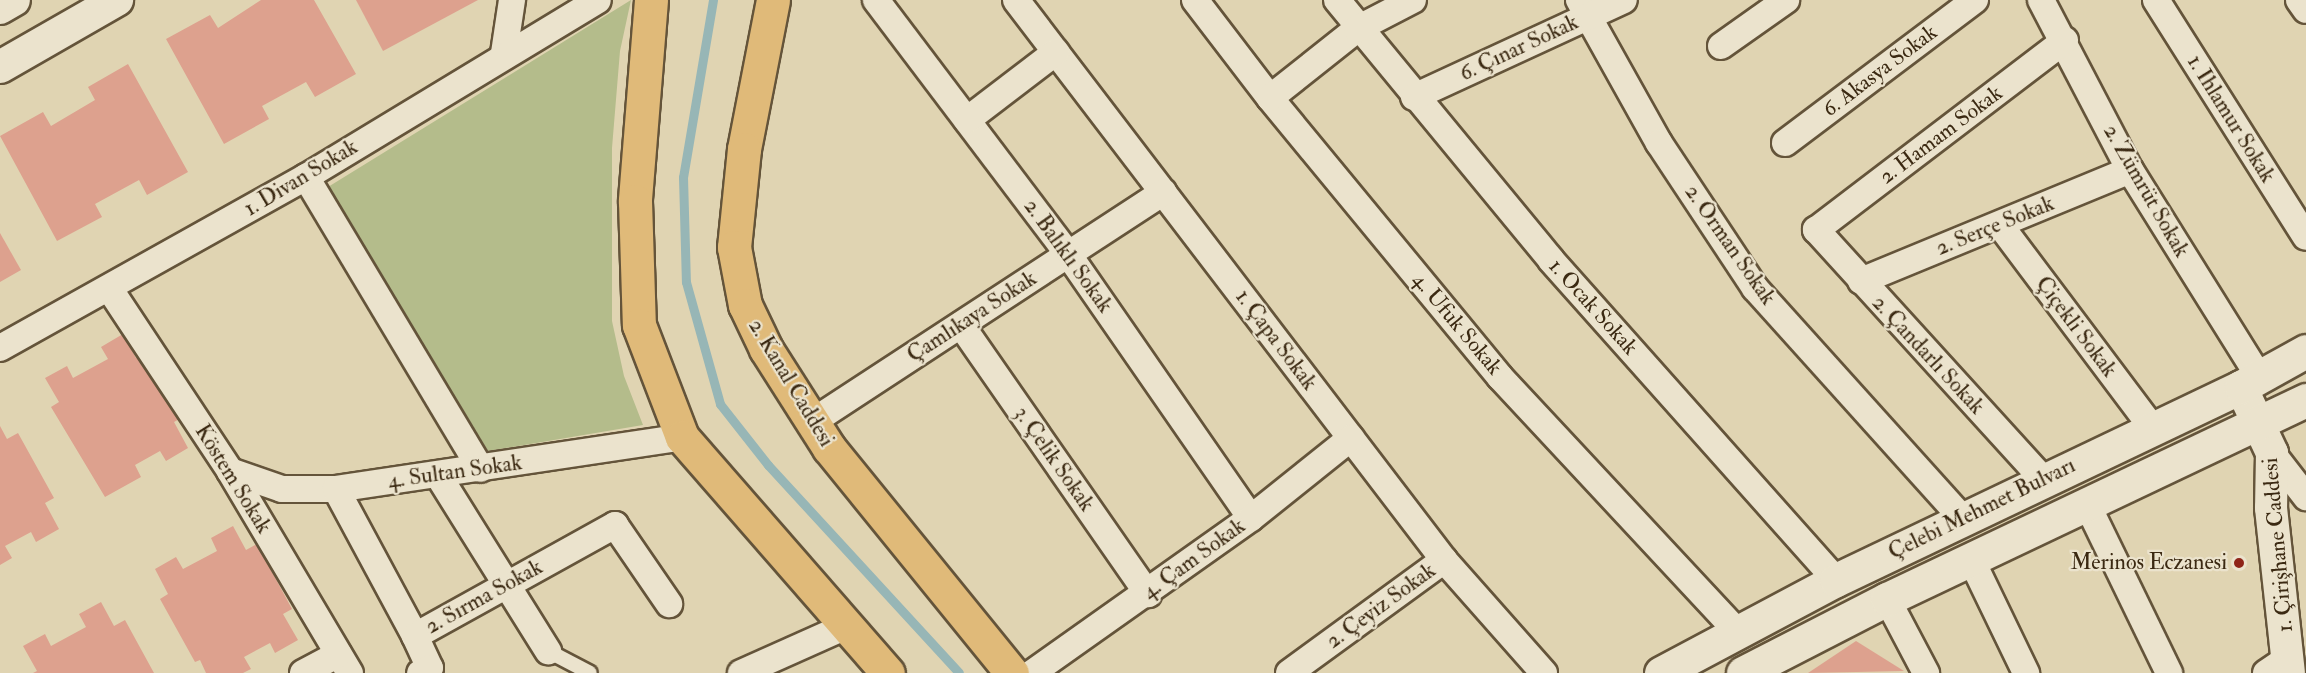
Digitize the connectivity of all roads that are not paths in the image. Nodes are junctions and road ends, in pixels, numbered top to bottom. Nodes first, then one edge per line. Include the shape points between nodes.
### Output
1 (14, 0) edge
2 (117, 0) edge
3 (512, 0) edge
4 (598, 0) edge
5 (651, 0) edge
6 (773, 0) edge
7 (876, 0) edge
8 (1016, 0) edge
9 (1195, 0) edge
10 (1337, 0) edge
11 (1413, 0) edge
12 (1624, 0) edge
13 (1786, 0) edge
14 (1975, 0) edge
15 (2041, 0) edge
16 (2156, 0) edge
17 (2299, 0) edge
18 (0, 8) edge
19 (1583, 8) edge
20 (2306, 10) edge
21 (1357, 29) junction
22 (2065, 40) junction
23 (1721, 46) dead end
24 (1056, 52) junction
25 (504, 53) junction
26 (0, 67) edge
27 (1414, 97) junction
28 (1270, 98) junction
29 (967, 120) junction
30 (1785, 143) dead end
31 (2130, 170) junction
32 (306, 177) junction
33 (1163, 192) junction
34 (2000, 225) junction
35 (1816, 230) joint
36 (2306, 237) edge
37 (1068, 254) junction
38 (1861, 281) junction
39 (109, 288) junction
40 (961, 325) junction
41 (0, 348) edge
42 (2306, 351) edge
43 (2251, 382) junction
44 (2306, 400) edge
45 (812, 422) junction
46 (2153, 429) junction
47 (682, 437) junction
48 (1351, 438) junction
49 (2266, 439) junction
50 (481, 469) junction
51 (230, 471) junction
52 (438, 475) junction
53 (2042, 478) junction
54 (336, 489) junction
55 (2306, 497) edge
56 (2088, 506) junction
57 (1251, 518) junction
58 (1962, 519) junction
59 (1971, 558) junction
60 (1444, 560) junction
61 (1836, 580) junction
62 (505, 585) junction
63 (1148, 594) junction
64 (1887, 598) junction
65 (669, 604) dead end
66 (849, 625) junction
67 (1737, 631) junction
68 (415, 636) junction
69 (548, 651) joint
70 (344, 664) edge
71 (2281, 668) edge
72 (303, 673) edge
73 (420, 673) edge
74 (590, 673) edge
75 (741, 673) edge
76 (888, 673) edge
77 (1012, 673) edge
78 (1032, 673) edge
79 (1288, 673) edge
80 (1544, 673) edge
81 (1661, 673) edge
82 (1743, 673) edge
83 (1926, 673) edge
84 (2026, 673) edge
85 (2169, 673) edge

1 - 18 street
2 - 26 street
3 - 25 street
4 - 25 street, 1. Divan Sokak
5 - 47 main road via 635,201 639,325
6 - 45 main road, 2. Kanal Caddesi via 744,149 734,247 745,305 766,349
7 - 29 street, 2. Balıklı Sokak
8 - 24 street, 1. Çapa Sokak
9 - 28 street, 4. Ufuk Sokak
10 - 21 street, 1. Ocak Sokak
11 - 21 street
12 - 19 street, 6. Çınar Sokak
13 - 23 street
14 - 30 street, 6. Akasya Sokak
15 - 22 street, 2. Zümrüt Sokak
16 - 36 street, 1. Ihlamur Sokak
17 - 20 street
19 - 27 street, 6. Çınar Sokak
19 - 58 street, 2. Orman Sokak via 1659,143 1755,288
21 - 27 street, 1. Ocak Sokak
21 - 28 street
22 - 31 street, 2. Zümrüt Sokak
22 - 35 street, 2. Hamam Sokak
24 - 29 street
24 - 33 street, 1. Çapa Sokak
25 - 32 street, 1. Divan Sokak
27 - 61 street, 1. Ocak Sokak via 1551,260
28 - 67 street, 4. Ufuk Sokak via 1500,377
29 - 37 street, 2. Balıklı Sokak
31 - 34 street, 2. Serçe Sokak
31 - 43 street, 2. Zümrüt Sokak
32 - 39 street, 1. Divan Sokak
32 - 50 street
33 - 37 street, Çamlıkaya Sokak
33 - 48 street, 1. Çapa Sokak
34 - 38 street, 2. Serçe Sokak
34 - 46 street, Çiçekli Sokak
35 - 38 street, 2. Çandarlı Sokak
37 - 40 street, Çamlıkaya Sokak
37 - 57 street, 2. Balıklı Sokak
38 - 53 street, 2. Çandarlı Sokak
39 - 41 street, 1. Divan Sokak
39 - 51 street, Köstem Sokak
40 - 45 street, Çamlıkaya Sokak
40 - 63 street, 3. Çelik Sokak
42 - 43 main road, Çelebi Mehmet Bulvarı
43 - 46 main road, Çelebi Mehmet Bulvarı
43 - 49 street, 1. Çirişhane Caddesi
44 - 49 main road, Çelebi Mehmet Bulvarı
45 - 77 main road, 2. Kanal Caddesi
46 - 53 main road, Çelebi Mehmet Bulvarı
47 - 50 street, 4. Sultan Sokak
47 - 66 main road via 731,498
48 - 57 street, 4. Çam Sokak
48 - 60 street, 1. Çapa Sokak
49 - 55 street
49 - 56 main road, Çelebi Mehmet Bulvarı
49 - 71 street, 1. Çirişhane Caddesi
50 - 52 street, 4. Sultan Sokak
51 - 54 street, 4. Sultan Sokak via 282,489
51 - 70 street, Köstem Sokak
52 - 54 street, 4. Sultan Sokak
52 - 62 street
53 - 58 main road, Çelebi Mehmet Bulvarı
54 - 68 street, 2. Sırma Sokak
56 - 59 main road, Çelebi Mehmet Bulvarı
56 - 85 street
57 - 63 street, 4. Çam Sokak
58 - 61 main road, Çelebi Mehmet Bulvarı
59 - 64 main road, Çelebi Mehmet Bulvarı
59 - 84 street
60 - 79 street, 2. Çeyiz Sokak
60 - 80 street, 1. Çapa Sokak
61 - 67 main road, Çelebi Mehmet Bulvarı
62 - 65 street, 2. Sırma Sokak via 615,525
62 - 68 street, 2. Sırma Sokak
62 - 69 street
63 - 78 street, 4. Çam Sokak
64 - 82 main road, Çelebi Mehmet Bulvarı
64 - 83 street
66 - 75 street
66 - 76 main road
67 - 81 main road, Çelebi Mehmet Bulvarı
68 - 73 street via 430,668
69 - 74 lane
70 - 72 street

